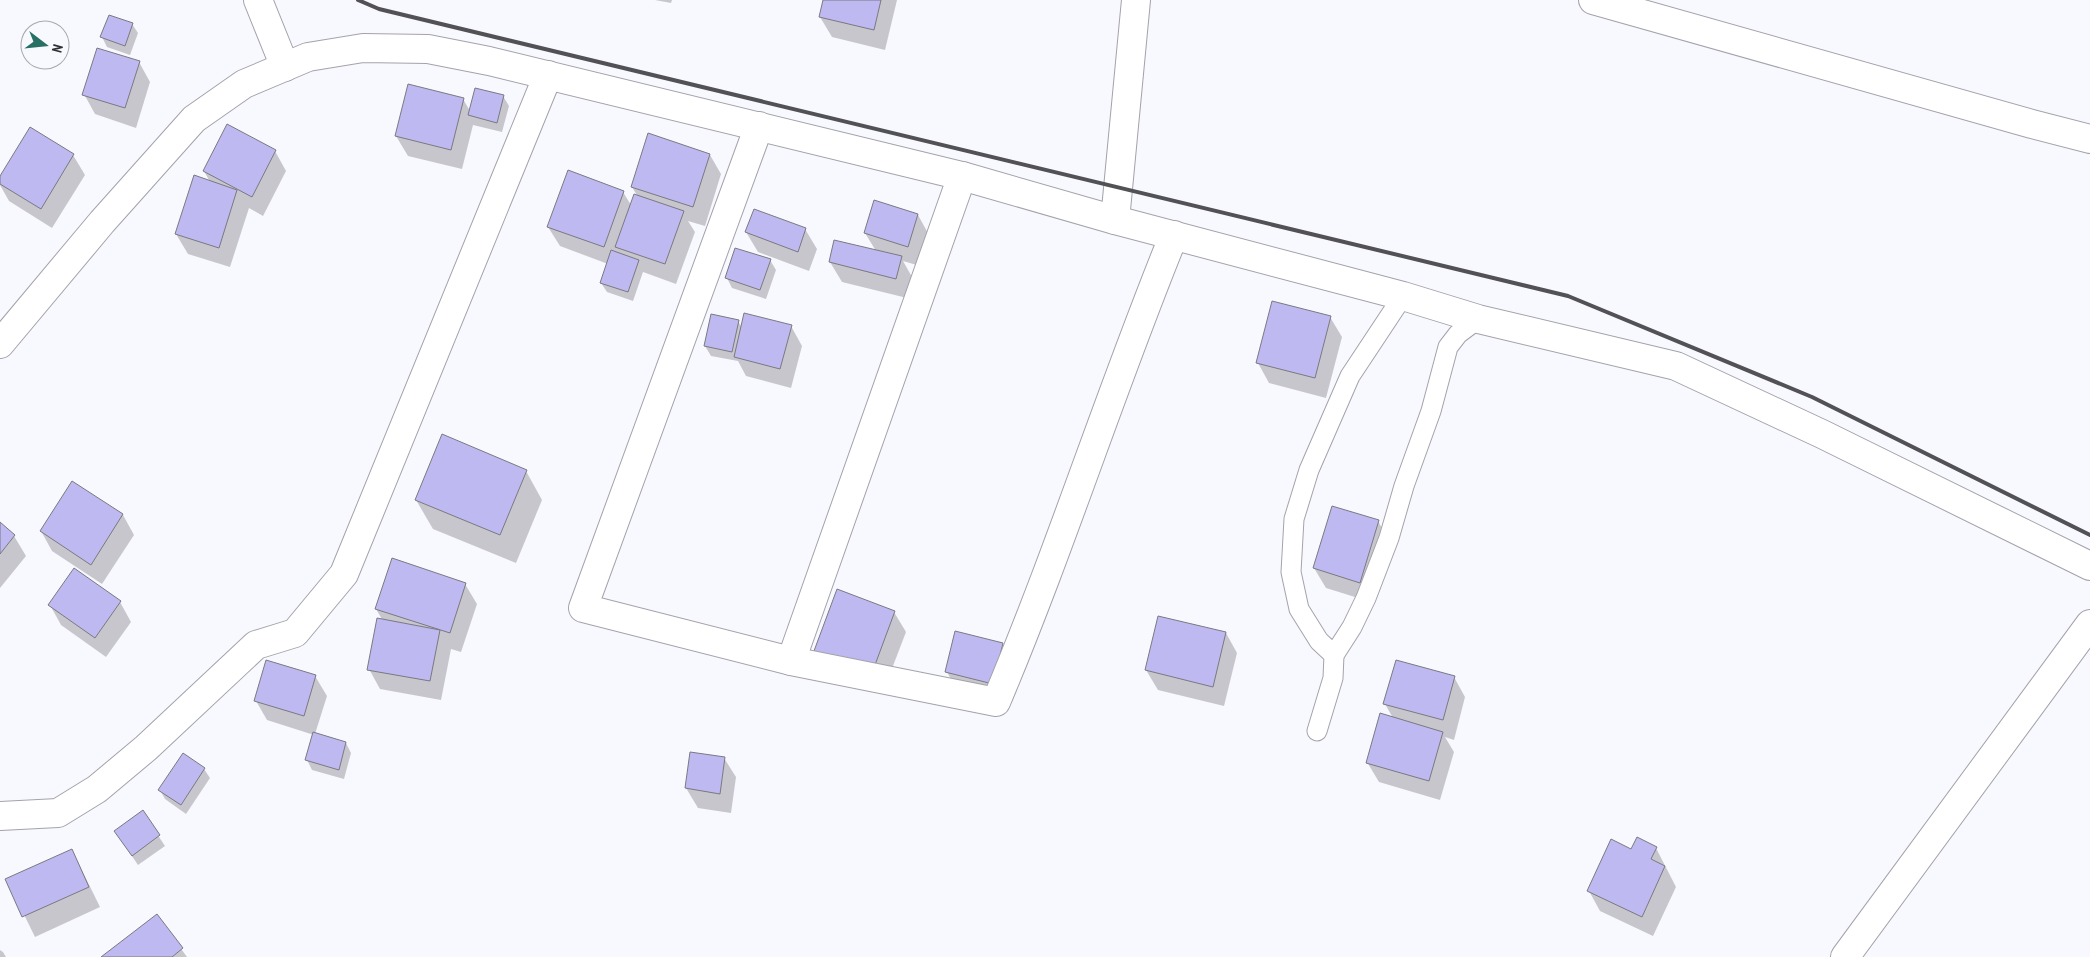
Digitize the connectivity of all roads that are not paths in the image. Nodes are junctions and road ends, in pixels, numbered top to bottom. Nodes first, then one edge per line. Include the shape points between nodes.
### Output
1 (258, 0) edge
2 (1136, 0) edge
3 (1593, 0) edge
4 (285, 67) junction
5 (548, 75) junction
6 (759, 126) junction
7 (2090, 139) edge
8 (962, 176) junction
9 (1115, 220) junction
10 (1174, 235) junction
11 (1403, 296) junction
12 (1478, 319) junction
13 (0, 344) edge
14 (2090, 566) edge
15 (2090, 624) edge
16 (1334, 655) junction
17 (791, 661) junction
18 (1316, 731) dead end
19 (0, 816) edge
20 (1845, 957) edge

1 - 4 street
2 - 9 street
3 - 7 street
4 - 5 street via 308,57 363,48 428,49
4 - 13 street via 244,84 194,119
5 - 6 street
5 - 19 street via 344,574 295,633 256,645 146,748 97,789 58,812
6 - 8 street
6 - 17 street via 583,608
8 - 9 street
8 - 17 street
9 - 10 street
10 - 11 street
10 - 17 street via 1136,327 1033,615 996,702
11 - 12 street
11 - 16 lane via 1350,376 1309,470 1294,519 1290,572 1300,609 1319,641
12 - 14 street via 1676,366
12 - 16 lane via 1458,334 1448,347 1431,411 1389,538 1363,605
15 - 20 street
16 - 18 lane via 1333,678

